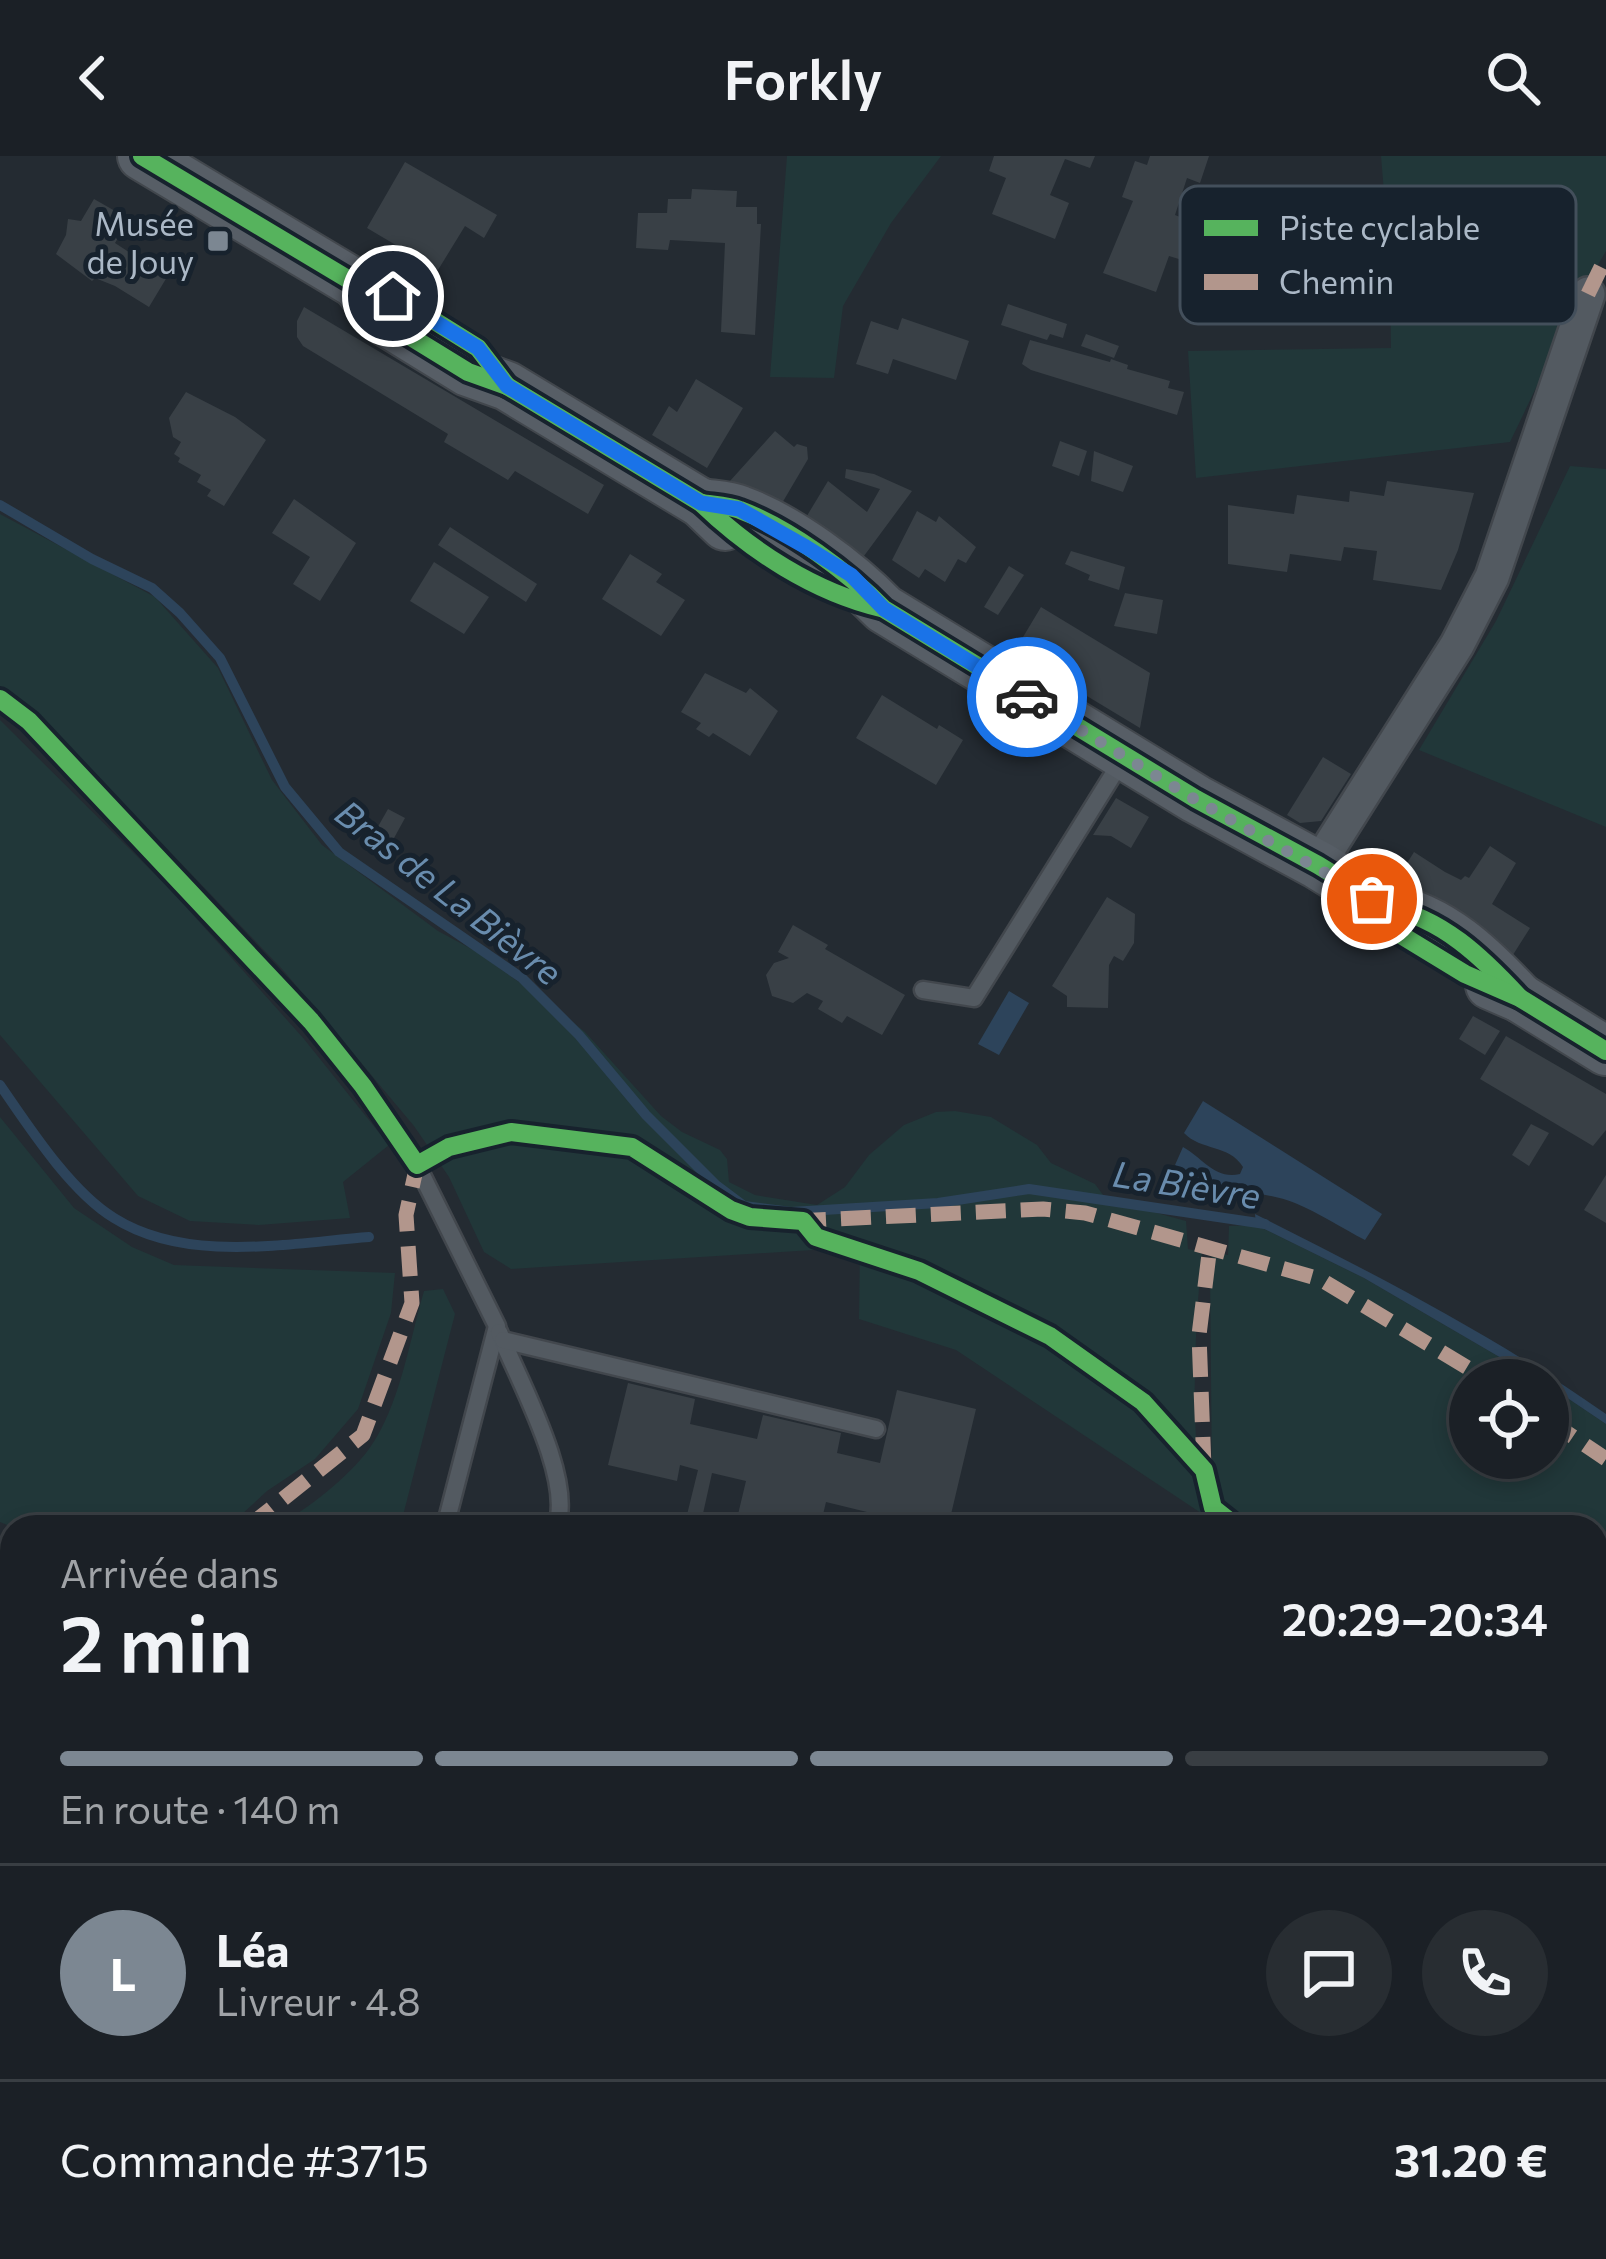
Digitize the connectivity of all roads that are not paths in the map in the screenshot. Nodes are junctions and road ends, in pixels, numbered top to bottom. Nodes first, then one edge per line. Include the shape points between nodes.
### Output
1 (142, 156) edge
2 (1588, 294) dead end
3 (0, 699) edge
4 (1125, 757) junction
5 (1318, 865) junction
6 (923, 990) dead end
7 (1606, 1051) edge
8 (500, 1333) junction
9 (876, 1429) dead end
10 (448, 1515) edge
11 (557, 1515) edge

1 - 4 main road via 478,348 507,386 701,503 739,509 806,547 851,575 884,609
2 - 5 street via 1492,577
3 - 8 lane via 311,1021 363,1086 417,1165
4 - 5 main road
4 - 6 lane via 974,998
5 - 7 main road via 1386,908 1415,913 1481,956 1520,998
8 - 9 lane
8 - 10 lane
8 - 11 lane via 553,1459

